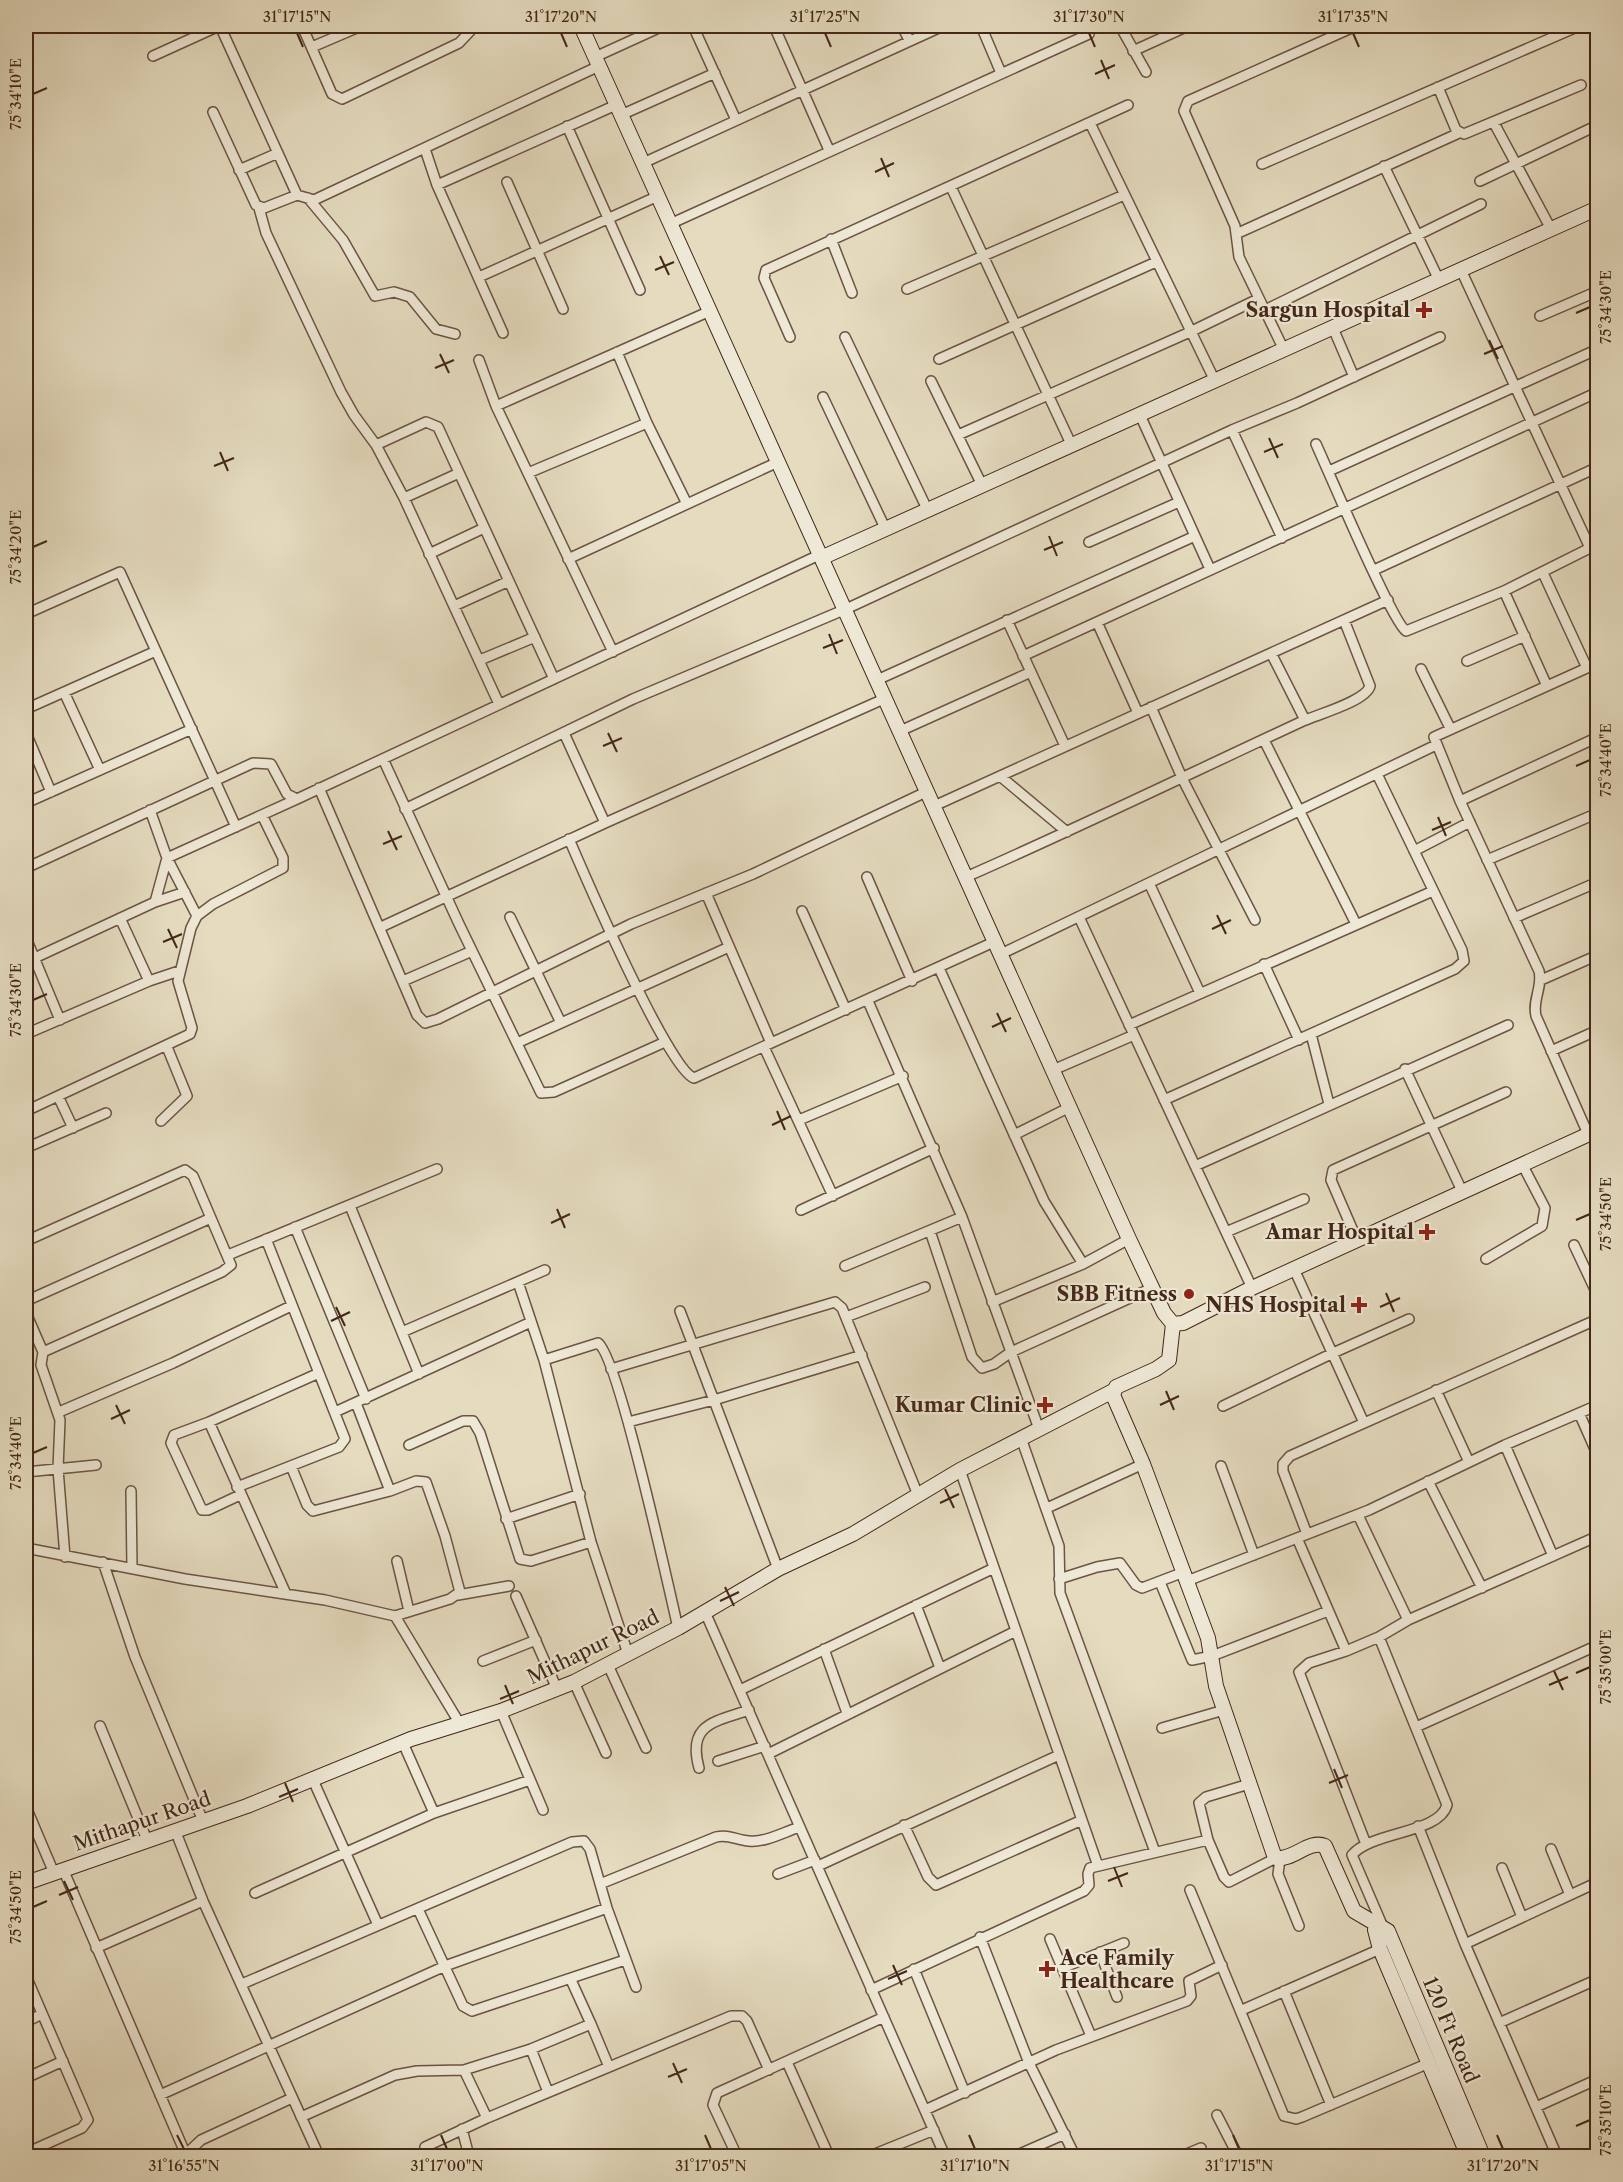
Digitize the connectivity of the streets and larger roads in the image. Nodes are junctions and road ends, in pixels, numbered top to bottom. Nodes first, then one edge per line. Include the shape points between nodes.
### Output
1 (219, 26) edge
2 (302, 26) edge
3 (362, 26) edge
4 (474, 26) edge
5 (581, 26) edge
6 (663, 26) edge
7 (693, 26) edge
8 (774, 26) edge
9 (902, 26) edge
10 (943, 26) edge
11 (981, 26) edge
12 (1120, 26) edge
13 (1188, 26) edge
14 (1356, 26) edge
15 (1579, 26) edge
16 (1089, 34) dead end
17 (909, 40) junction
18 (312, 48) junction
19 (1133, 51) junction
20 (153, 56) dead end
21 (597, 62) junction
22 (1146, 72) dead end
23 (715, 73) junction
24 (1001, 73) junction
25 (1581, 85) dead end
26 (1438, 87) junction
27 (802, 89) junction
28 (1128, 105) dead end
29 (619, 110) junction
30 (213, 112) dead end
31 (736, 120) junction
32 (1090, 123) junction
33 (1494, 123) junction
34 (1598, 125) edge
35 (567, 126) junction
36 (1459, 133) junction
37 (425, 149) junction
38 (829, 150) junction
39 (278, 153) junction
40 (1517, 162) junction
41 (642, 163) junction
42 (1262, 164) dead end
43 (1384, 166) junction
44 (239, 170) junction
45 (1480, 181) dead end
46 (507, 182) dead end
47 (437, 185) junction
48 (951, 187) junction
49 (297, 195) junction
50 (1124, 195) junction
51 (658, 196) junction
52 (308, 198) junction
53 (1481, 204) dead end
54 (259, 208) junction
55 (1598, 208) edge
56 (608, 218) junction
57 (670, 224) junction
58 (1551, 229) junction
59 (1236, 234) junction
60 (1417, 235) junction
61 (831, 239) junction
62 (538, 250) junction
63 (983, 257) junction
64 (1156, 262) junction
65 (1461, 270) junction
66 (479, 277) junction
67 (1439, 280) junction
68 (907, 289) dead end
69 (640, 290) dead end
70 (1598, 291) edge
71 (852, 293) dead end
72 (1258, 299) junction
73 (563, 309) dead end
74 (710, 311) junction
75 (1263, 311) junction
76 (1540, 316) dead end
77 (1016, 326) junction
78 (1333, 328) junction
79 (1190, 332) junction
80 (503, 333) dead end
81 (455, 334) dead end
82 (845, 337) dead end
83 (1440, 337) dead end
84 (790, 338) dead end
85 (1598, 349) edge
86 (1284, 350) junction
87 (617, 352) junction
88 (939, 359) dead end
89 (479, 360) dead end
90 (1354, 377) junction
91 (931, 381) dead end
92 (1215, 381) junction
93 (1516, 388) junction
94 (1598, 392) edge
95 (1048, 396) junction
96 (823, 397) dead end
97 (496, 406) junction
98 (1140, 415) junction
99 (647, 423) junction
100 (1532, 423) junction
101 (1232, 430) junction
102 (958, 435) junction
103 (1316, 444) dead end
104 (376, 445) junction
105 (1072, 446) junction
106 (778, 462) junction
107 (1162, 463) junction
108 (1598, 467) edge
109 (1329, 471) junction
110 (459, 473) junction
111 (528, 473) junction
112 (1561, 484) junction
113 (982, 485) junction
114 (405, 498) junction
115 (1179, 502) junction
116 (687, 504) junction
117 (1346, 510) junction
118 (928, 511) junction
119 (484, 528) junction
120 (886, 530) junction
121 (1195, 536) junction
122 (1282, 538) junction
123 (1089, 542) dead end
124 (1594, 546) edge
125 (429, 554) junction
126 (820, 556) junction
127 (568, 560) junction
128 (1210, 569) junction
129 (1374, 570) junction
130 (1543, 573) junction
131 (509, 581) junction
132 (1504, 591) junction
133 (1388, 600) junction
134 (454, 606) junction
135 (846, 609) junction
136 (26, 614) edge
137 (1007, 620) junction
138 (1344, 620) junction
139 (1097, 622) junction
140 (1525, 636) junction
141 (535, 637) junction
142 (156, 651) junction
143 (614, 652) junction
144 (1271, 653) junction
145 (1023, 656) junction
146 (480, 660) junction
147 (1467, 661) dead end
148 (1598, 663) edge
149 (1587, 668) junction
150 (1421, 669) dead end
151 (1031, 672) junction
152 (554, 679) junction
153 (877, 680) junction
154 (1547, 686) junction
155 (64, 692) junction
156 (885, 698) junction
157 (499, 704) junction
158 (1151, 708) junction
159 (26, 709) edge
160 (1138, 713) junction
161 (1305, 720) junction
162 (1450, 728) junction
163 (192, 729) junction
164 (900, 731) junction
165 (26, 733) edge
166 (564, 733) junction
167 (1598, 737) edge
168 (1264, 740) junction
169 (1065, 746) junction
170 (1436, 746) junction
171 (383, 759) junction
172 (100, 771) junction
173 (1377, 774) junction
174 (1000, 776) junction
175 (215, 780) junction
176 (1183, 780) junction
177 (319, 788) junction
178 (927, 791) junction
179 (51, 792) junction
180 (297, 799) junction
181 (1460, 801) junction
182 (26, 803) edge
183 (934, 806) junction
184 (405, 809) junction
185 (150, 810) junction
186 (1300, 812) junction
187 (1598, 813) edge
188 (262, 815) junction
189 (1470, 822) junction
190 (605, 823) junction
191 (236, 827) junction
192 (1067, 832) junction
193 (569, 839) junction
194 (1220, 850) junction
195 (1414, 851) junction
196 (167, 858) junction
197 (1487, 860) junction
198 (26, 868) edge
199 (867, 877) dead end
200 (966, 877) junction
201 (1598, 882) edge
202 (1149, 883) junction
203 (1433, 891) junction
204 (185, 892) junction
205 (706, 893) junction
206 (446, 896) junction
207 (155, 902) junction
208 (802, 911) dead end
209 (197, 916) junction
210 (510, 917) dead end
211 (1079, 917) junction
212 (120, 918) junction
213 (1514, 918) junction
214 (1255, 920) dead end
215 (1356, 924) junction
216 (381, 927) junction
217 (610, 934) junction
218 (26, 938) edge
219 (729, 947) junction
220 (998, 948) junction
221 (472, 951) junction
222 (1598, 955) edge
223 (30, 960) edge
224 (1264, 964) junction
225 (939, 968) junction
226 (535, 970) junction
227 (179, 971) junction
228 (1541, 980) junction
229 (149, 981) junction
230 (403, 981) junction
231 (912, 981) junction
232 (639, 988) junction
233 (492, 991) junction
234 (1200, 993) junction
235 (868, 1001) junction
236 (846, 1010) junction
237 (60, 1020) junction
238 (561, 1023) junction
239 (1129, 1025) junction
240 (1508, 1025) dead end
241 (1598, 1030) edge
242 (26, 1034) edge
243 (1311, 1034) junction
244 (1134, 1035) junction
245 (1299, 1040) junction
246 (665, 1042) junction
247 (517, 1043) junction
248 (768, 1045) junction
249 (167, 1047) junction
250 (1551, 1051) junction
251 (1053, 1070) junction
252 (1405, 1070) junction
253 (903, 1076) junction
254 (1506, 1092) dead end
255 (58, 1096) junction
256 (1164, 1100) junction
257 (1329, 1104) junction
258 (1070, 1107) junction
259 (26, 1110) edge
260 (106, 1113) dead end
261 (799, 1120) junction
262 (161, 1121) dead end
263 (1431, 1125) junction
264 (73, 1128) junction
265 (1593, 1132) edge
266 (1014, 1135) junction
267 (26, 1148) edge
268 (934, 1148) junction
269 (1522, 1164) junction
270 (1195, 1166) junction
271 (437, 1169) dead end
272 (1462, 1191) junction
273 (833, 1196) junction
274 (1304, 1199) dead end
275 (350, 1206) junction
276 (801, 1210) dead end
277 (962, 1217) junction
278 (211, 1218) junction
279 (295, 1227) junction
280 (930, 1231) junction
281 (1226, 1232) junction
282 (266, 1239) junction
283 (1129, 1239) junction
284 (1357, 1240) junction
285 (26, 1241) edge
286 (1574, 1245) dead end
287 (228, 1255) junction
288 (1486, 1259) dead end
289 (1083, 1264) junction
290 (845, 1266) dead end
291 (1294, 1269) junction
292 (545, 1270) dead end
293 (518, 1282) junction
294 (925, 1287) dead end
295 (1152, 1288) junction
296 (1252, 1288) junction
297 (1598, 1296) edge
298 (26, 1301) edge
299 (992, 1302) junction
300 (291, 1306) junction
301 (680, 1311) dead end
302 (26, 1313) edge
303 (846, 1317) junction
304 (1410, 1319) dead end
305 (1598, 1319) edge
306 (531, 1322) junction
307 (1173, 1324) junction
308 (402, 1332) junction
309 (694, 1345) junction
310 (43, 1352) junction
311 (1011, 1352) junction
312 (1333, 1353) junction
313 (862, 1355) junction
314 (544, 1360) junction
315 (612, 1369) junction
316 (319, 1373) junction
317 (419, 1374) junction
318 (1436, 1390) junction
319 (1113, 1391) junction
320 (366, 1399) junction
321 (714, 1400) junction
322 (356, 1403) junction
323 (1598, 1405) edge
324 (1223, 1406) dead end
325 (59, 1412) junction
326 (335, 1412) junction
327 (1579, 1413) junction
328 (209, 1422) junction
329 (628, 1422) junction
330 (1364, 1423) junction
331 (1039, 1429) junction
332 (1021, 1438) junction
333 (409, 1444) dead end
334 (1505, 1445) junction
335 (1598, 1456) edge
336 (1469, 1462) junction
337 (1143, 1464) junction
338 (96, 1465) dead end
339 (291, 1466) junction
340 (1221, 1466) dead end
341 (58, 1469) junction
342 (960, 1470) junction
343 (26, 1472) edge
344 (1428, 1481) junction
345 (131, 1491) dead end
346 (239, 1491) junction
347 (390, 1491) junction
348 (580, 1494) junction
349 (918, 1495) junction
350 (1047, 1508) junction
351 (1358, 1515) junction
352 (506, 1519) junction
353 (1307, 1534) junction
354 (1598, 1536) edge
355 (1297, 1538) junction
356 (591, 1542) junction
357 (26, 1548) edge
358 (1254, 1555) junction
359 (1553, 1556) junction
360 (65, 1557) junction
361 (397, 1561) dead end
362 (103, 1562) junction
363 (132, 1568) junction
364 (994, 1568) junction
365 (778, 1569) junction
366 (1186, 1576) junction
367 (1059, 1580) junction
368 (1160, 1582) junction
369 (509, 1586) dead end
370 (1482, 1588) junction
371 (286, 1594) junction
372 (458, 1595) junction
373 (516, 1596) dead end
374 (916, 1605) junction
375 (409, 1611) junction
376 (1328, 1611) junction
377 (705, 1612) junction
378 (395, 1616) junction
379 (1408, 1620) junction
380 (678, 1628) junction
381 (1016, 1631) junction
382 (1379, 1637) junction
383 (536, 1640) junction
384 (1598, 1645) edge
385 (824, 1649) junction
386 (1346, 1651) junction
387 (628, 1654) junction
388 (1212, 1656) junction
389 (483, 1661) dead end
390 (608, 1665) junction
391 (940, 1668) junction
392 (574, 1682) junction
393 (557, 1689) junction
394 (740, 1690) junction
395 (749, 1710) junction
396 (1224, 1710) junction
397 (501, 1712) junction
398 (847, 1713) junction
399 (460, 1724) junction
400 (100, 1726) dead end
401 (1416, 1727) junction
402 (1162, 1728) dead end
403 (403, 1743) junction
404 (646, 1748) dead end
405 (767, 1750) junction
406 (606, 1753) dead end
407 (1059, 1755) junction
408 (718, 1761) dead end
409 (699, 1768) dead end
410 (313, 1780) junction
411 (530, 1780) junction
412 (1249, 1784) junction
413 (26, 1807) edge
414 (543, 1810) dead end
415 (434, 1813) junction
416 (1082, 1820) junction
417 (203, 1821) junction
418 (904, 1825) junction
419 (1418, 1826) junction
420 (800, 1827) junction
421 (175, 1830) junction
422 (147, 1840) junction
423 (1208, 1840) junction
424 (1366, 1844) junction
425 (1551, 1849) dead end
426 (345, 1850) junction
427 (1155, 1852) junction
428 (1278, 1859) junction
429 (817, 1863) junction
430 (1098, 1866) junction
431 (1502, 1868) dead end
432 (59, 1871) junction
433 (778, 1874) dead end
434 (1598, 1882) edge
435 (26, 1883) edge
436 (600, 1884) junction
437 (1190, 1890) dead end
438 (255, 1893) dead end
439 (1570, 1895) junction
440 (203, 1901) junction
441 (607, 1908) junction
442 (418, 1909) junction
443 (1522, 1917) junction
444 (378, 1925) junction
445 (1299, 1926) dead end
446 (1380, 1926) junction
447 (980, 1937) junction
448 (1050, 1939) dead end
449 (1124, 1943) dead end
450 (1465, 1944) junction
451 (96, 1948) junction
452 (1380, 1949) junction
453 (1100, 1952) junction
454 (625, 1960) junction
455 (1222, 1965) junction
456 (445, 1966) junction
457 (1062, 1968) junction
458 (914, 1969) junction
459 (26, 1976) edge
460 (1598, 1979) edge
461 (571, 1980) junction
462 (242, 1984) junction
463 (636, 1987) dead end
464 (871, 1990) junction
465 (1284, 1991) junction
466 (1117, 1997) dead end
467 (1242, 2010) junction
468 (42, 2014) junction
469 (884, 2017) junction
470 (26, 2022) edge
471 (1499, 2023) junction
472 (591, 2024) junction
473 (1091, 2036) junction
474 (270, 2045) junction
475 (531, 2049) junction
476 (63, 2061) junction
477 (787, 2062) junction
478 (1029, 2063) junction
479 (1430, 2063) junction
480 (609, 2067) junction
481 (464, 2070) junction
482 (769, 2070) junction
483 (26, 2078) edge
484 (1598, 2079) edge
485 (548, 2092) junction
486 (965, 2092) junction
487 (160, 2096) junction
488 (292, 2098) junction
489 (1331, 2105) junction
490 (1536, 2107) junction
491 (925, 2110) junction
492 (1217, 2115) dead end
493 (301, 2117) junction
494 (487, 2118) junction
495 (462, 2129) junction
496 (934, 2130) junction
497 (1065, 2134) junction
498 (425, 2147) dead end
499 (1201, 2148) dead end
500 (26, 2153) edge
501 (185, 2156) edge
502 (319, 2157) edge
503 (469, 2157) edge
504 (737, 2157) edge
505 (829, 2157) edge
506 (870, 2157) edge
507 (945, 2157) edge
508 (1015, 2157) edge
509 (1076, 2157) edge
510 (1182, 2157) edge
511 (1238, 2157) edge
512 (1468, 2157) edge
513 (1483, 2157) edge
514 (1557, 2157) edge

1 - 20 street
1 - 39 street
2 - 18 street
3 - 18 street
4 - 18 street via 459,43 342,99 332,94
5 - 21 street
6 - 21 street
7 - 23 street
8 - 27 street
9 - 17 street
10 - 17 street
11 - 24 street
12 - 19 street
13 - 19 street
14 - 59 street via 1185,105 1184,117
15 - 26 street
16 - 24 street
17 - 27 street
19 - 22 street
21 - 29 street
21 - 37 street
23 - 29 street
23 - 31 street
24 - 38 street
25 - 33 street
26 - 36 street
26 - 42 street
27 - 31 street
27 - 38 street
28 - 32 street
29 - 35 street
29 - 41 street
30 - 44 street
31 - 41 street
32 - 48 street
32 - 50 street
33 - 36 street
33 - 40 street
34 - 40 street
35 - 47 street
35 - 56 street
36 - 43 street
37 - 47 street
37 - 52 street via 326,196
38 - 57 street
39 - 44 street
39 - 49 street
40 - 45 street
40 - 58 street
41 - 51 street
43 - 59 street
43 - 60 street
44 - 54 street
46 - 62 street
47 - 66 street
48 - 61 street
48 - 63 street
49 - 52 street
49 - 54 street
50 - 63 street
50 - 64 street
51 - 56 street
51 - 57 street
52 - 81 street via 343,240 375,296 394,292 410,297 436,329
53 - 60 street
54 - 104 street via 266,232 341,392
55 - 58 street
56 - 62 street
56 - 69 street
57 - 74 street
58 - 65 street
59 - 72 street via 1239,257
60 - 67 street
60 - 75 street
61 - 71 street
61 - 84 street via 764,273
62 - 66 street
62 - 73 street
63 - 68 street
63 - 77 street
64 - 77 street
64 - 79 street
65 - 67 street
65 - 93 street
66 - 80 street
67 - 78 street
70 - 76 street
72 - 75 street
72 - 79 street
74 - 87 street
74 - 106 street
75 - 86 street
77 - 88 street
77 - 95 street
78 - 86 street
78 - 90 street
79 - 92 street
79 - 95 street
82 - 118 street
83 - 90 street
85 - 93 street
86 - 92 street
87 - 97 street
87 - 99 street
89 - 97 street
90 - 101 street
91 - 102 street
92 - 98 street
93 - 100 street
93 - 109 street
94 - 100 street
95 - 102 street
95 - 105 street
96 - 120 street
97 - 111 street
98 - 105 street
98 - 107 street
99 - 111 street
99 - 116 street
100 - 112 street
100 - 117 street
101 - 107 street
101 - 122 street
102 - 113 street
103 - 109 street
104 - 110 street via 430,421 438,427
104 - 114 street
105 - 113 street
106 - 116 street
106 - 126 street
107 - 115 street
107 - 135 street
108 - 112 street
109 - 117 street
110 - 114 street
110 - 119 street
111 - 127 street
112 - 124 street
112 - 129 street
113 - 118 street
114 - 125 street
115 - 121 street
115 - 123 street
116 - 127 street
117 - 122 street
117 - 129 street
118 - 120 street
119 - 125 street
119 - 131 street
120 - 126 street
121 - 128 street
121 - 137 street
122 - 128 street
124 - 130 street
125 - 134 street
126 - 135 street
126 - 143 street
127 - 143 street
128 - 139 street
129 - 133 street
130 - 132 street
130 - 149 street
131 - 134 street
131 - 141 street
132 - 133 street via 1409,632 1400,627
132 - 140 street
133 - 138 street
134 - 146 street
135 - 153 street
135 - 166 street via 633,699
136 - 142 street via 120,572
137 - 145 street
137 - 153 street
138 - 144 street
138 - 161 street via 1368,678 1369,692
139 - 145 street
139 - 160 street
140 - 147 street
140 - 154 street
141 - 146 street
141 - 152 street
142 - 155 street
142 - 163 street
143 - 152 street
144 - 158 street
144 - 161 street
145 - 151 street
146 - 157 street
148 - 149 street
149 - 154 street
150 - 162 street
151 - 164 street
151 - 169 street
152 - 157 street
153 - 156 street
154 - 162 street
155 - 159 street
155 - 172 street
156 - 164 street
156 - 190 street
157 - 171 street
158 - 160 street
158 - 176 street
160 - 169 street
161 - 168 street
162 - 170 street via 1436,736
163 - 172 street
163 - 175 street
164 - 178 street
165 - 179 street
166 - 184 street
166 - 190 street
167 - 181 street
168 - 176 street
168 - 186 street
169 - 174 street
170 - 173 street
170 - 181 street
171 - 177 street
171 - 184 street
172 - 179 street
173 - 186 street
173 - 195 street
174 - 183 street
174 - 192 street
175 - 180 street via 242,766 266,762 276,770 287,794
175 - 185 street
175 - 191 street
176 - 192 street
176 - 194 street
177 - 180 street
177 - 216 street
178 - 183 street
178 - 205 street
179 - 182 street
180 - 188 street
181 - 189 street
183 - 200 street
184 - 206 street
185 - 196 street
185 - 198 street
186 - 194 street
186 - 215 street
187 - 197 street
188 - 191 street
188 - 209 street via 283,858 283,868
189 - 195 street
189 - 197 street
190 - 193 street
191 - 196 street
192 - 200 street
193 - 206 street
193 - 217 street
194 - 202 street
194 - 214 street
195 - 203 street
196 - 204 street
196 - 207 street
197 - 213 street
199 - 231 street
200 - 220 street
201 - 213 street
202 - 211 street
202 - 234 street
203 - 215 street
203 - 243 street via 1462,950 1464,961 1460,966
204 - 207 street
204 - 209 street
205 - 217 street
205 - 219 street
206 - 216 street
206 - 221 street
207 - 212 street
208 - 236 street
209 - 227 street
210 - 226 street
211 - 220 street
211 - 239 street
212 - 223 street
212 - 229 street
213 - 228 street
215 - 224 street
216 - 230 street
217 - 226 street
217 - 232 street
218 - 223 street
219 - 232 street
219 - 248 street
220 - 225 street
220 - 251 street
221 - 230 street
221 - 233 street
222 - 228 street
223 - 237 street
224 - 234 street
224 - 245 street
225 - 231 street
225 - 266 street
226 - 233 street
226 - 238 street
227 - 229 street
227 - 249 street via 178,989 192,1032
228 - 250 street via 1534,1009
229 - 237 street
230 - 233 street via 417,1015 425,1023
231 - 235 street
232 - 238 street
232 - 246 street
233 - 247 street
234 - 239 street
235 - 236 street
235 - 253 street
236 - 248 street
237 - 242 street
238 - 247 street
239 - 244 street
240 - 252 street
241 - 250 street
243 - 245 street
243 - 257 street
244 - 251 street
244 - 256 street
245 - 256 street
246 - 247 street via 544,1094 538,1090
246 - 248 street via 684,1073 694,1078
248 - 261 street
249 - 255 street
249 - 262 street via 187,1095
250 - 265 street
251 - 258 street
252 - 257 street
252 - 263 street
253 - 261 street
253 - 268 street
254 - 263 street
255 - 259 street
255 - 264 street
256 - 270 street
257 - 270 street
258 - 266 street
258 - 283 street
260 - 264 street
261 - 273 street
263 - 272 street
263 - 284 street via 1333,1170 1331,1180
264 - 267 street
265 - 269 street
266 - 289 street via 1051,1215
268 - 273 street
268 - 277 street
269 - 272 street
269 - 288 street via 1545,1208 1542,1226
270 - 281 street
271 - 275 street
272 - 284 street
273 - 276 street
274 - 281 street
275 - 279 street
275 - 308 street
277 - 280 street
277 - 299 street
278 - 285 street via 193,1176 185,1170
278 - 287 street
278 - 298 street
279 - 282 street
279 - 320 street
280 - 290 street
280 - 311 street via 972,1357 982,1368
281 - 296 street
282 - 287 street
282 - 300 street
283 - 289 street
283 - 295 street
284 - 291 street
286 - 297 street
287 - 310 street via 231,1265 227,1269
289 - 299 street
291 - 296 street
291 - 312 street
292 - 293 street
293 - 306 street
293 - 308 street
294 - 303 street
295 - 307 street
295 - 311 street
296 - 307 street via 1183,1323
299 - 311 street
300 - 316 street
300 - 325 street
301 - 309 street
302 - 310 street
303 - 309 street via 839,1304 830,1302
303 - 313 street
304 - 312 street
305 - 318 street
306 - 314 street
306 - 317 street
307 - 319 street, Mithapur Road via 1169,1360
308 - 317 street
309 - 315 street
309 - 321 street
310 - 325 street via 41,1365
311 - 331 street
312 - 324 street
312 - 330 street
313 - 321 street
313 - 349 street
314 - 315 street via 598,1343
314 - 348 street
315 - 329 street
316 - 326 street
316 - 328 street
317 - 320 street
318 - 330 street
318 - 336 street
319 - 331 street, Mithapur Road
319 - 337 street via 1114,1402
320 - 322 street
321 - 329 street
321 - 365 street
322 - 326 street
322 - 347 street
323 - 327 street
325 - 341 street
326 - 339 street via 343,1444
327 - 334 street
327 - 335 street
328 - 346 street
328 - 346 street via 174,1435 171,1443 202,1510
329 - 380 street
330 - 353 street via 1290,1456 1283,1464
331 - 332 street, Mithapur Road
332 - 342 street, Mithapur Road
332 - 350 street
333 - 352 street via 473,1420
334 - 336 street
334 - 359 street
336 - 344 street
337 - 350 street
337 - 366 street
338 - 341 street
339 - 346 street
339 - 347 street via 307,1506 314,1511
340 - 358 street
341 - 343 street
341 - 360 street
342 - 349 street, Mithapur Road
342 - 364 street
344 - 351 street
344 - 370 street
345 - 363 street
346 - 371 street
347 - 372 street via 416,1481 429,1486
348 - 352 street
348 - 356 street
349 - 365 street, Mithapur Road via 853,1534
350 - 367 street via 1059,1546
351 - 353 street
351 - 379 street
352 - 356 street via 516,1553 526,1562
353 - 355 street
354 - 359 street
355 - 358 street
355 - 376 street
356 - 387 street
357 - 360 street
358 - 366 street
359 - 370 street
360 - 362 street
361 - 375 street
362 - 363 street
362 - 417 street via 135,1657
363 - 371 street
364 - 374 street
364 - 381 street
365 - 377 street, Mithapur Road
366 - 368 street
366 - 388 street
367 - 368 street via 1115,1562 1125,1566 1136,1586
367 - 427 street via 1060,1593
368 - 388 street via 1188,1657 1196,1660
369 - 372 street
370 - 379 street
371 - 378 street
372 - 375 street
373 - 383 street
374 - 385 street
374 - 391 street
375 - 378 street
376 - 386 street
376 - 388 street
377 - 380 street, Mithapur Road
377 - 394 street
378 - 399 street
379 - 382 street
380 - 387 street, Mithapur Road
381 - 391 street
381 - 407 street
382 - 386 street
382 - 401 street
383 - 389 street
383 - 393 street
384 - 401 street
385 - 394 street
385 - 398 street
386 - 424 street via 1302,1667 1299,1672
387 - 390 street, Mithapur Road
388 - 396 street
390 - 392 street, Mithapur Road
390 - 404 street
391 - 398 street
392 - 393 street, Mithapur Road
392 - 406 street
393 - 397 street, Mithapur Road
394 - 395 street
395 - 405 street
395 - 409 street via 712,1724 698,1737 694,1746
396 - 402 street
396 - 412 street
397 - 399 street, Mithapur Road
397 - 411 street
398 - 405 street
399 - 403 street, Mithapur Road
400 - 422 street
401 - 419 street via 1447,1805 1439,1818
403 - 410 street, Mithapur Road
403 - 415 street
405 - 408 street
405 - 420 street
407 - 416 street
407 - 418 street
410 - 417 street, Mithapur Road
410 - 426 street
411 - 414 street
411 - 415 street
412 - 423 street via 1206,1797 1199,1803
412 - 428 street
413 - 432 street
415 - 426 street
416 - 418 street via 936,1886
416 - 430 street
417 - 421 street, Mithapur Road
418 - 429 street
419 - 424 street
419 - 450 street
420 - 429 street
420 - 436 street via 749,1841 726,1835 716,1837
421 - 422 street, Mithapur Road
421 - 440 street
422 - 432 street, Mithapur Road
423 - 427 street
423 - 428 street via 1229,1882
424 - 446 street via 1352,1855
425 - 439 street
426 - 438 street
426 - 444 street
427 - 430 street
428 - 445 street via 1278,1874
428 - 446 street via 1317,1844 1325,1846 1350,1906
429 - 433 street
429 - 464 street
430 - 447 street via 1088,1870 1089,1885 1083,1891
431 - 443 street
432 - 435 street, Mithapur Road
432 - 451 street
434 - 439 street
436 - 441 street
436 - 442 street via 590,1849 579,1841
437 - 455 street
439 - 443 street
440 - 451 street
440 - 462 street
441 - 454 street
441 - 456 street
442 - 444 street
442 - 456 street
443 - 450 street
444 - 462 street
446 - 452 street
446 - 513 street, 120 Ft Road via 1388,1931
447 - 458 street
447 - 478 street
448 - 457 street
449 - 453 street
450 - 471 street
451 - 487 street
452 - 465 street
452 - 479 street
453 - 457 street
453 - 466 street
454 - 461 street
454 - 463 street
455 - 467 street
455 - 473 street via 1189,1981 1191,1996 1187,2001
456 - 461 street via 464,2006 472,2011
456 - 474 street
457 - 473 street
458 - 464 street
458 - 486 street
459 - 468 street
460 - 471 street
461 - 472 street
462 - 474 street
464 - 469 street
465 - 467 street
465 - 489 street
467 - 489 street via 1284,2116 1296,2119
468 - 470 street
468 - 476 street
469 - 477 street
469 - 491 street
471 - 490 street
472 - 475 street
472 - 480 street
473 - 478 street
474 - 487 street
474 - 488 street
475 - 481 street
475 - 485 street
476 - 483 street
476 - 500 street via 87,2124
477 - 482 street
477 - 505 street
478 - 486 street
478 - 497 street
479 - 489 street
479 - 512 street
480 - 482 street via 738,2015 747,2021
480 - 485 street
481 - 493 street via 395,2075
481 - 494 street
482 - 504 street via 713,2098
484 - 490 street
485 - 494 street
486 - 491 street
487 - 501 street
488 - 493 street
488 - 501 street via 201,2140
490 - 514 street
491 - 496 street
492 - 511 street
493 - 502 street
494 - 495 street
495 - 498 street
495 - 503 street
496 - 506 street
496 - 507 street
497 - 508 street
497 - 509 street
499 - 510 street

